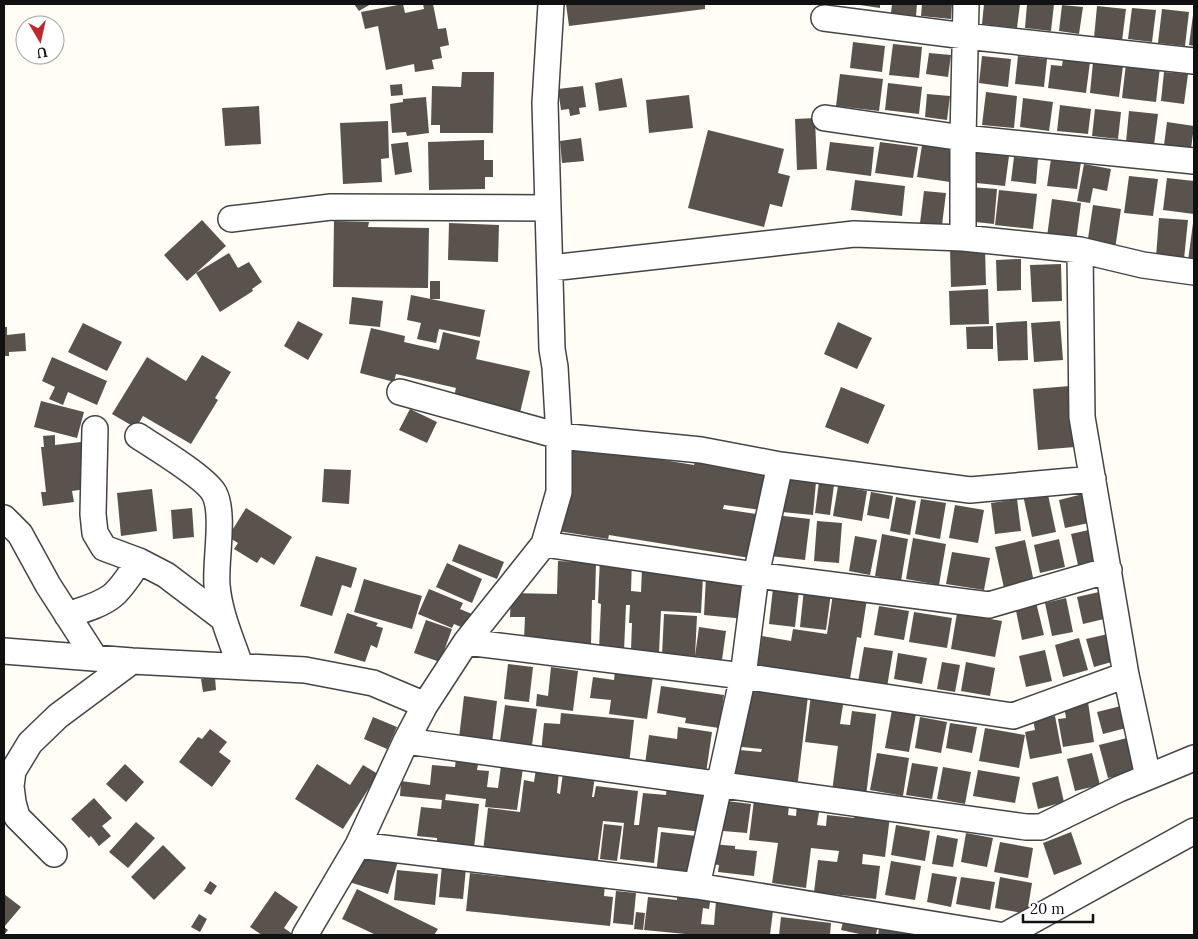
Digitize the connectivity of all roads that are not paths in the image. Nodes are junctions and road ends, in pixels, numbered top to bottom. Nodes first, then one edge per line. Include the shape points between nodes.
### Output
1 (551, 4) edge
2 (966, 4) edge
3 (824, 18) dead end
4 (965, 36) junction
5 (1194, 61) edge
6 (825, 118) dead end
7 (963, 138) junction
8 (1194, 161) edge
9 (548, 208) junction
10 (231, 219) dead end
11 (963, 238) junction
12 (1080, 250) junction
13 (551, 268) junction
14 (1194, 272) edge
15 (400, 392) dead end
16 (95, 429) dead end
17 (138, 436) dead end
18 (559, 436) junction
19 (780, 465) junction
20 (1093, 479) junction
21 (4, 518) edge
22 (544, 544) junction
23 (139, 561) junction
24 (1109, 570) junction
25 (756, 575) junction
26 (67, 615) junction
27 (224, 619) junction
28 (466, 642) junction
29 (4, 651) edge
30 (94, 658) junction
31 (132, 661) junction
32 (240, 665) junction
33 (1126, 675) junction
34 (743, 676) junction
35 (425, 705) junction
36 (406, 741) junction
37 (1194, 758) edge
38 (1148, 777) junction
39 (718, 786) junction
40 (1194, 831) edge
41 (358, 845) junction
42 (54, 854) dead end
43 (697, 886) junction
44 (305, 935) edge
45 (999, 935) edge
46 (1006, 935) edge

1 - 9 street via 545,103
2 - 4 street
3 - 4 street
4 - 5 street
4 - 7 street
6 - 7 street
7 - 8 street
7 - 11 street
9 - 10 street via 331,207
9 - 13 street
11 - 12 street
11 - 13 street via 854,234
12 - 14 street via 1143,265
12 - 20 street via 1082,417
13 - 18 street via 552,349
15 - 18 street
16 - 23 street via 95,533 104,548
17 - 27 street via 197,476 214,493 219,513 217,584
18 - 19 street via 700,450
18 - 22 street via 558,492
19 - 20 street via 970,490
19 - 25 street
20 - 24 street
21 - 26 street via 20,534
22 - 25 street
22 - 28 street
23 - 26 street via 111,596 92,607
23 - 27 street via 166,575
24 - 25 street via 989,605
24 - 33 street
25 - 34 street
26 - 30 street
27 - 32 street
28 - 34 street
28 - 35 street
29 - 30 street
30 - 31 street
31 - 32 street
31 - 42 street via 58,716 30,743 13,771 12,802 17,817
32 - 35 street via 305,670 373,683
33 - 34 street via 1013,716
33 - 38 street
34 - 39 street
35 - 36 street
36 - 39 street
36 - 41 street
37 - 38 street
38 - 39 street via 1041,827
39 - 43 street
40 - 46 street
41 - 43 street
41 - 44 street
43 - 45 street

